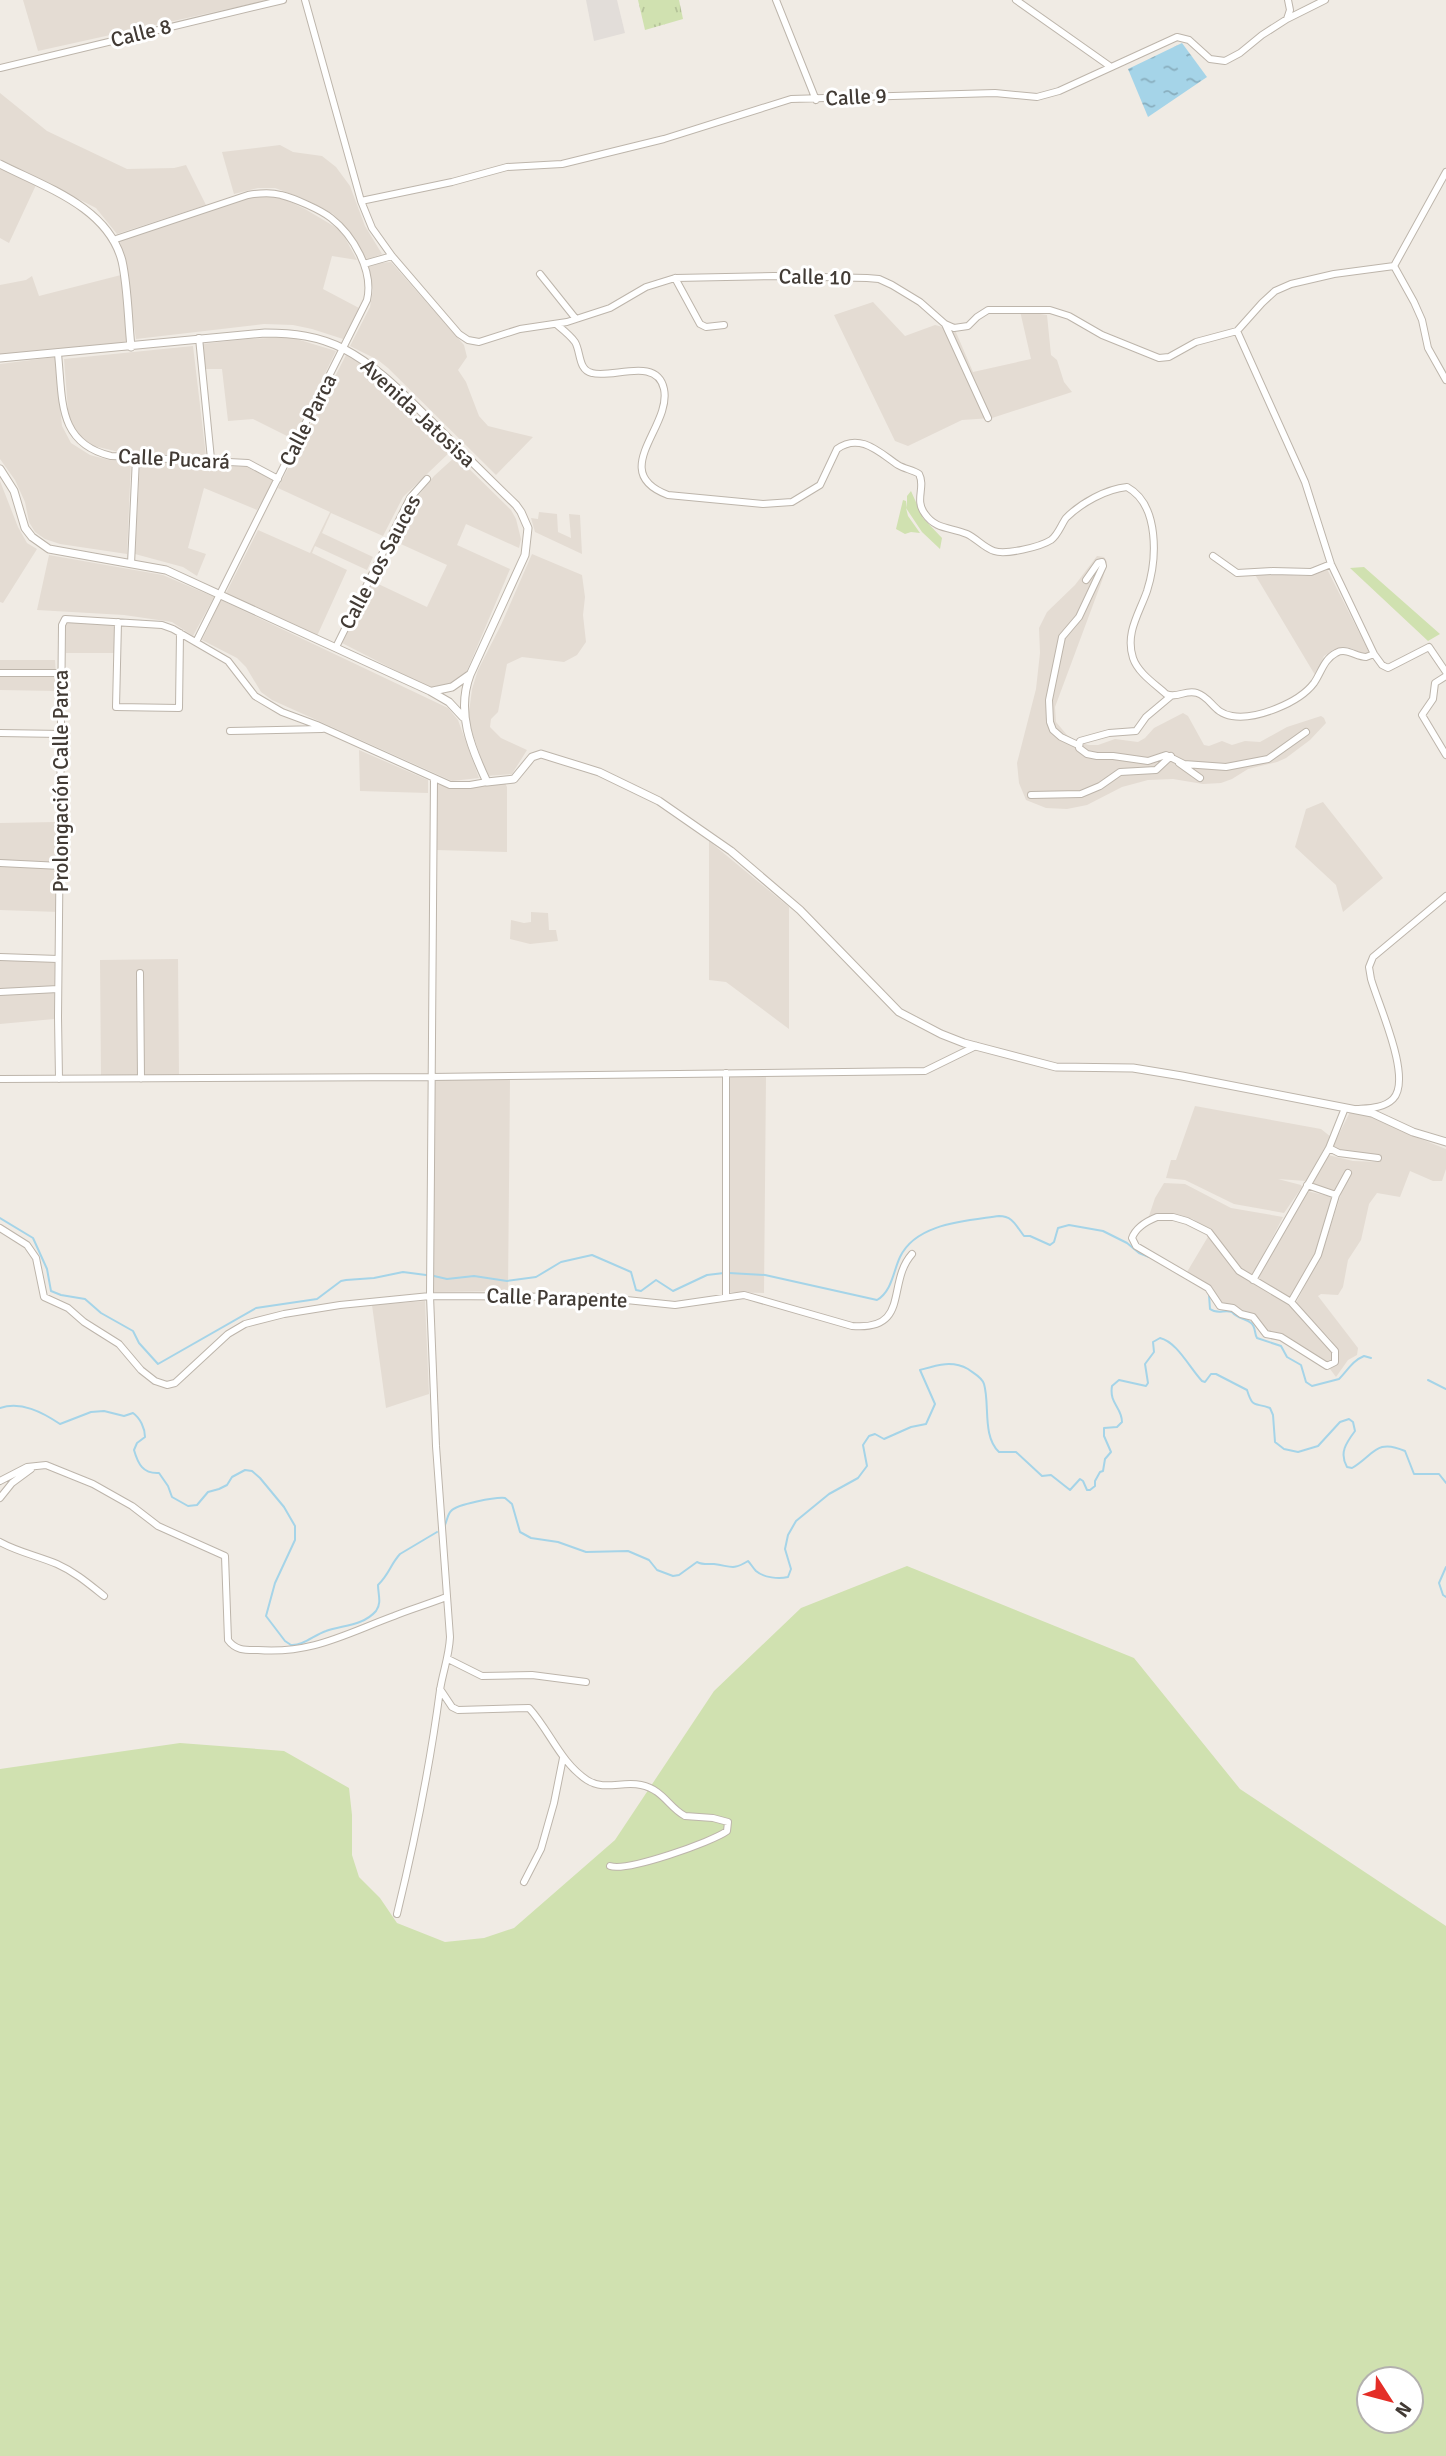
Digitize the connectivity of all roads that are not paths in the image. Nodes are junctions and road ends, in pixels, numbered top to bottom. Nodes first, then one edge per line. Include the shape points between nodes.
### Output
1 (283, 0) edge
2 (305, 0) edge
3 (776, 0) edge
4 (1016, 0) edge
5 (1288, 0) edge
6 (1325, 0) edge
7 (1287, 19) junction
8 (1111, 67) junction
9 (0, 68) edge
10 (816, 100) junction
11 (0, 164) edge
12 (1446, 172) edge
13 (361, 201) junction
14 (113, 240) junction
15 (392, 256) junction
16 (364, 264) junction
17 (1394, 266) junction
18 (540, 274) dead end
19 (675, 278) junction
20 (576, 319) junction
21 (556, 324) junction
22 (945, 324) junction
23 (723, 325) dead end
24 (1237, 331) junction
25 (199, 338) junction
26 (131, 347) junction
27 (344, 348) junction
28 (58, 354) junction
29 (0, 358) edge
30 (1446, 380) edge
31 (988, 418) dead end
32 (136, 458) junction
33 (211, 460) junction
34 (0, 469) edge
35 (278, 478) junction
36 (427, 479) dead end
37 (1213, 556) dead end
38 (131, 564) junction
39 (1331, 564) junction
40 (1086, 580) dead end
41 (221, 594) junction
42 (118, 622) junction
43 (180, 633) junction
44 (196, 642) junction
45 (336, 647) junction
46 (1374, 654) junction
47 (0, 673) edge
48 (62, 673) junction
49 (1446, 674) edge
50 (470, 675) junction
51 (430, 691) junction
52 (1171, 696) junction
53 (464, 718) junction
54 (323, 729) junction
55 (229, 731) dead end
56 (1306, 732) dead end
57 (0, 733) edge
58 (61, 734) junction
59 (1078, 745) junction
60 (1446, 755) edge
61 (1171, 756) junction
62 (1178, 762) junction
63 (434, 778) junction
64 (1200, 778) dead end
65 (487, 782) junction
66 (1031, 795) dead end
67 (0, 863) edge
68 (61, 866) junction
69 (1446, 896) edge
70 (0, 957) edge
71 (58, 959) junction
72 (140, 972) dead end
73 (58, 989) junction
74 (0, 992) edge
75 (976, 1046) junction
76 (726, 1073) junction
77 (430, 1077) junction
78 (0, 1079) edge
79 (59, 1079) junction
80 (141, 1079) junction
81 (1348, 1109) junction
82 (1446, 1142) edge
83 (1329, 1148) junction
84 (1378, 1157) dead end
85 (1348, 1173) dead end
86 (1307, 1185) junction
87 (1336, 1195) junction
88 (0, 1228) edge
89 (912, 1254) dead end
90 (1252, 1280) junction
91 (430, 1296) junction
92 (726, 1296) junction
93 (1291, 1302) junction
94 (36, 1466) junction
95 (0, 1480) edge
96 (0, 1497) edge
97 (0, 1542) edge
98 (104, 1596) dead end
99 (446, 1597) junction
100 (448, 1659) junction
101 (586, 1682) dead end
102 (440, 1689) junction
103 (563, 1758) junction
104 (610, 1866) dead end
105 (524, 1882) dead end
106 (397, 1914) dead end

1 - 9 street, Calle 8
2 - 13 street, Calle 10
3 - 10 street
4 - 8 street
5 - 7 street
6 - 7 street, Calle 9
7 - 8 street, Calle 9 via 1231,59 1214,60 1189,40 1177,37
8 - 10 street, Calle 9 via 1037,97 995,93
10 - 13 street, Calle 9 via 784,101 664,139 562,164 507,167
11 - 14 street via 83,207
12 - 17 street
13 - 15 street, Calle 10 via 372,228
14 - 16 street, Calle Parca via 248,195 280,194 330,217 350,238
14 - 26 street via 122,262
15 - 16 street
15 - 21 street, Calle 10 via 468,340 480,342
16 - 27 street, Calle Parca via 369,296
17 - 24 street via 1291,284 1275,291
17 - 30 street
18 - 20 street
19 - 20 street, Calle 10
19 - 22 street, Calle 10 via 879,279 920,302
19 - 23 street via 700,324
20 - 21 street, Calle 10
21 - 52 street via 574,341 589,372 637,370 662,383 664,398 641,465 649,485 668,495 763,504 792,502 820,485 837,449 866,444 919,474 919,502 933,522 1002,552 1051,540 1070,514 1104,492 1124,487 1135,491 1151,522 1152,573 1130,645 1137,665
22 - 24 street via 968,326 988,310 1050,310 1159,358
22 - 31 street
24 - 39 street via 1305,482
25 - 26 street, Avenida Jatosisa
25 - 27 street, Avenida Jatosisa via 295,333
25 - 33 street
26 - 28 street, Avenida Jatosisa
27 - 35 street, Calle Parca
27 - 50 street, Avenida Jatosisa via 372,365 522,512 528,528 525,555
28 - 29 street, Avenida Jatosisa
28 - 32 street, Calle Pucará via 65,418 71,431 93,452
32 - 33 street, Calle Pucará
32 - 38 street
33 - 35 street, Calle Pucará via 248,463
34 - 38 street via 14,491 25,528 38,541 54,550
35 - 41 street, Calle Parca
36 - 45 street, Calle Los Sauces via 410,498
37 - 39 street via 1237,573 1311,572
38 - 41 street via 166,570
39 - 46 street
40 - 59 street via 1102,562 1079,617 1062,637 1048,706 1056,733
41 - 44 street, Calle Parca
41 - 45 street
42 - 43 street, Prolongación Calle Parca via 162,625
42 - 43 street via 116,707 179,708
42 - 48 street, Prolongación Calle Parca via 63,621
43 - 44 street, Prolongación Calle Parca
44 - 54 street, Prolongación Calle Parca via 233,666 255,695
45 - 51 street
46 - 49 street via 1388,668 1429,647
46 - 52 street via 1336,652 1307,690 1253,717 1218,712 1198,693
47 - 48 street
48 - 58 street, Prolongación Calle Parca
49 - 60 street via 1435,683 1433,699 1422,715
50 - 51 street via 452,687
50 - 53 street, Avenida Jatosisa
51 - 53 street
52 - 59 street via 1136,731 1109,733
53 - 65 street, Avenida Jatosisa
54 - 55 street
54 - 63 street, Prolongación Calle Parca
56 - 62 street via 1268,759 1220,768
57 - 58 street
58 - 68 street, Prolongación Calle Parca
59 - 61 street via 1097,756 1147,761
61 - 62 street
61 - 66 street via 1156,770 1119,772 1081,794
62 - 64 street
63 - 65 street, Prolongación Calle Parca via 455,786
63 - 77 street
65 - 75 street via 514,779 532,757 541,754 598,772 659,801 730,851 800,910 899,1012
67 - 68 street
68 - 71 street, Prolongación Calle Parca
69 - 81 street via 1373,957 1371,979 1399,1067 1399,1092 1380,1107
70 - 71 street
71 - 73 street, Prolongación Calle Parca
72 - 80 street
73 - 74 street
73 - 79 street, Prolongación Calle Parca
75 - 76 street via 925,1071
75 - 81 street via 1056,1067 1133,1068
76 - 77 street
76 - 92 street
77 - 80 street
77 - 91 street
78 - 79 street
79 - 80 street
81 - 82 street via 1383,1117
81 - 83 street
83 - 84 street
83 - 86 street
85 - 87 street
86 - 87 street
86 - 90 street
87 - 93 street via 1322,1246
88 - 91 street, Calle Parapente via 31,1250 38,1262 44,1297 119,1344 141,1370 167,1385 176,1383 245,1324 314,1309
89 - 92 street, Calle Parapente via 902,1268 891,1314 869,1326 852,1326 753,1297
90 - 93 street
90 - 93 street via 1239,1271 1209,1232 1187,1221 1157,1217 1132,1236 1147,1254 1208,1288 1220,1306 1253,1317 1266,1334 1282,1337 1321,1364 1332,1365 1335,1351
91 - 92 street, Calle Parapente via 597,1297 675,1305
91 - 99 street
94 - 95 street
94 - 96 street
94 - 99 street via 46,1465 93,1484 158,1526 225,1556 228,1640 239,1649 306,1649
97 - 98 street via 64,1568
99 - 100 street
100 - 101 street via 482,1676 533,1675
100 - 102 street
102 - 103 street via 458,1710 529,1707
102 - 106 street via 417,1831
103 - 104 street via 594,1784 640,1785 666,1797 681,1814 728,1822 724,1834 706,1841 644,1863
103 - 105 street via 541,1849

